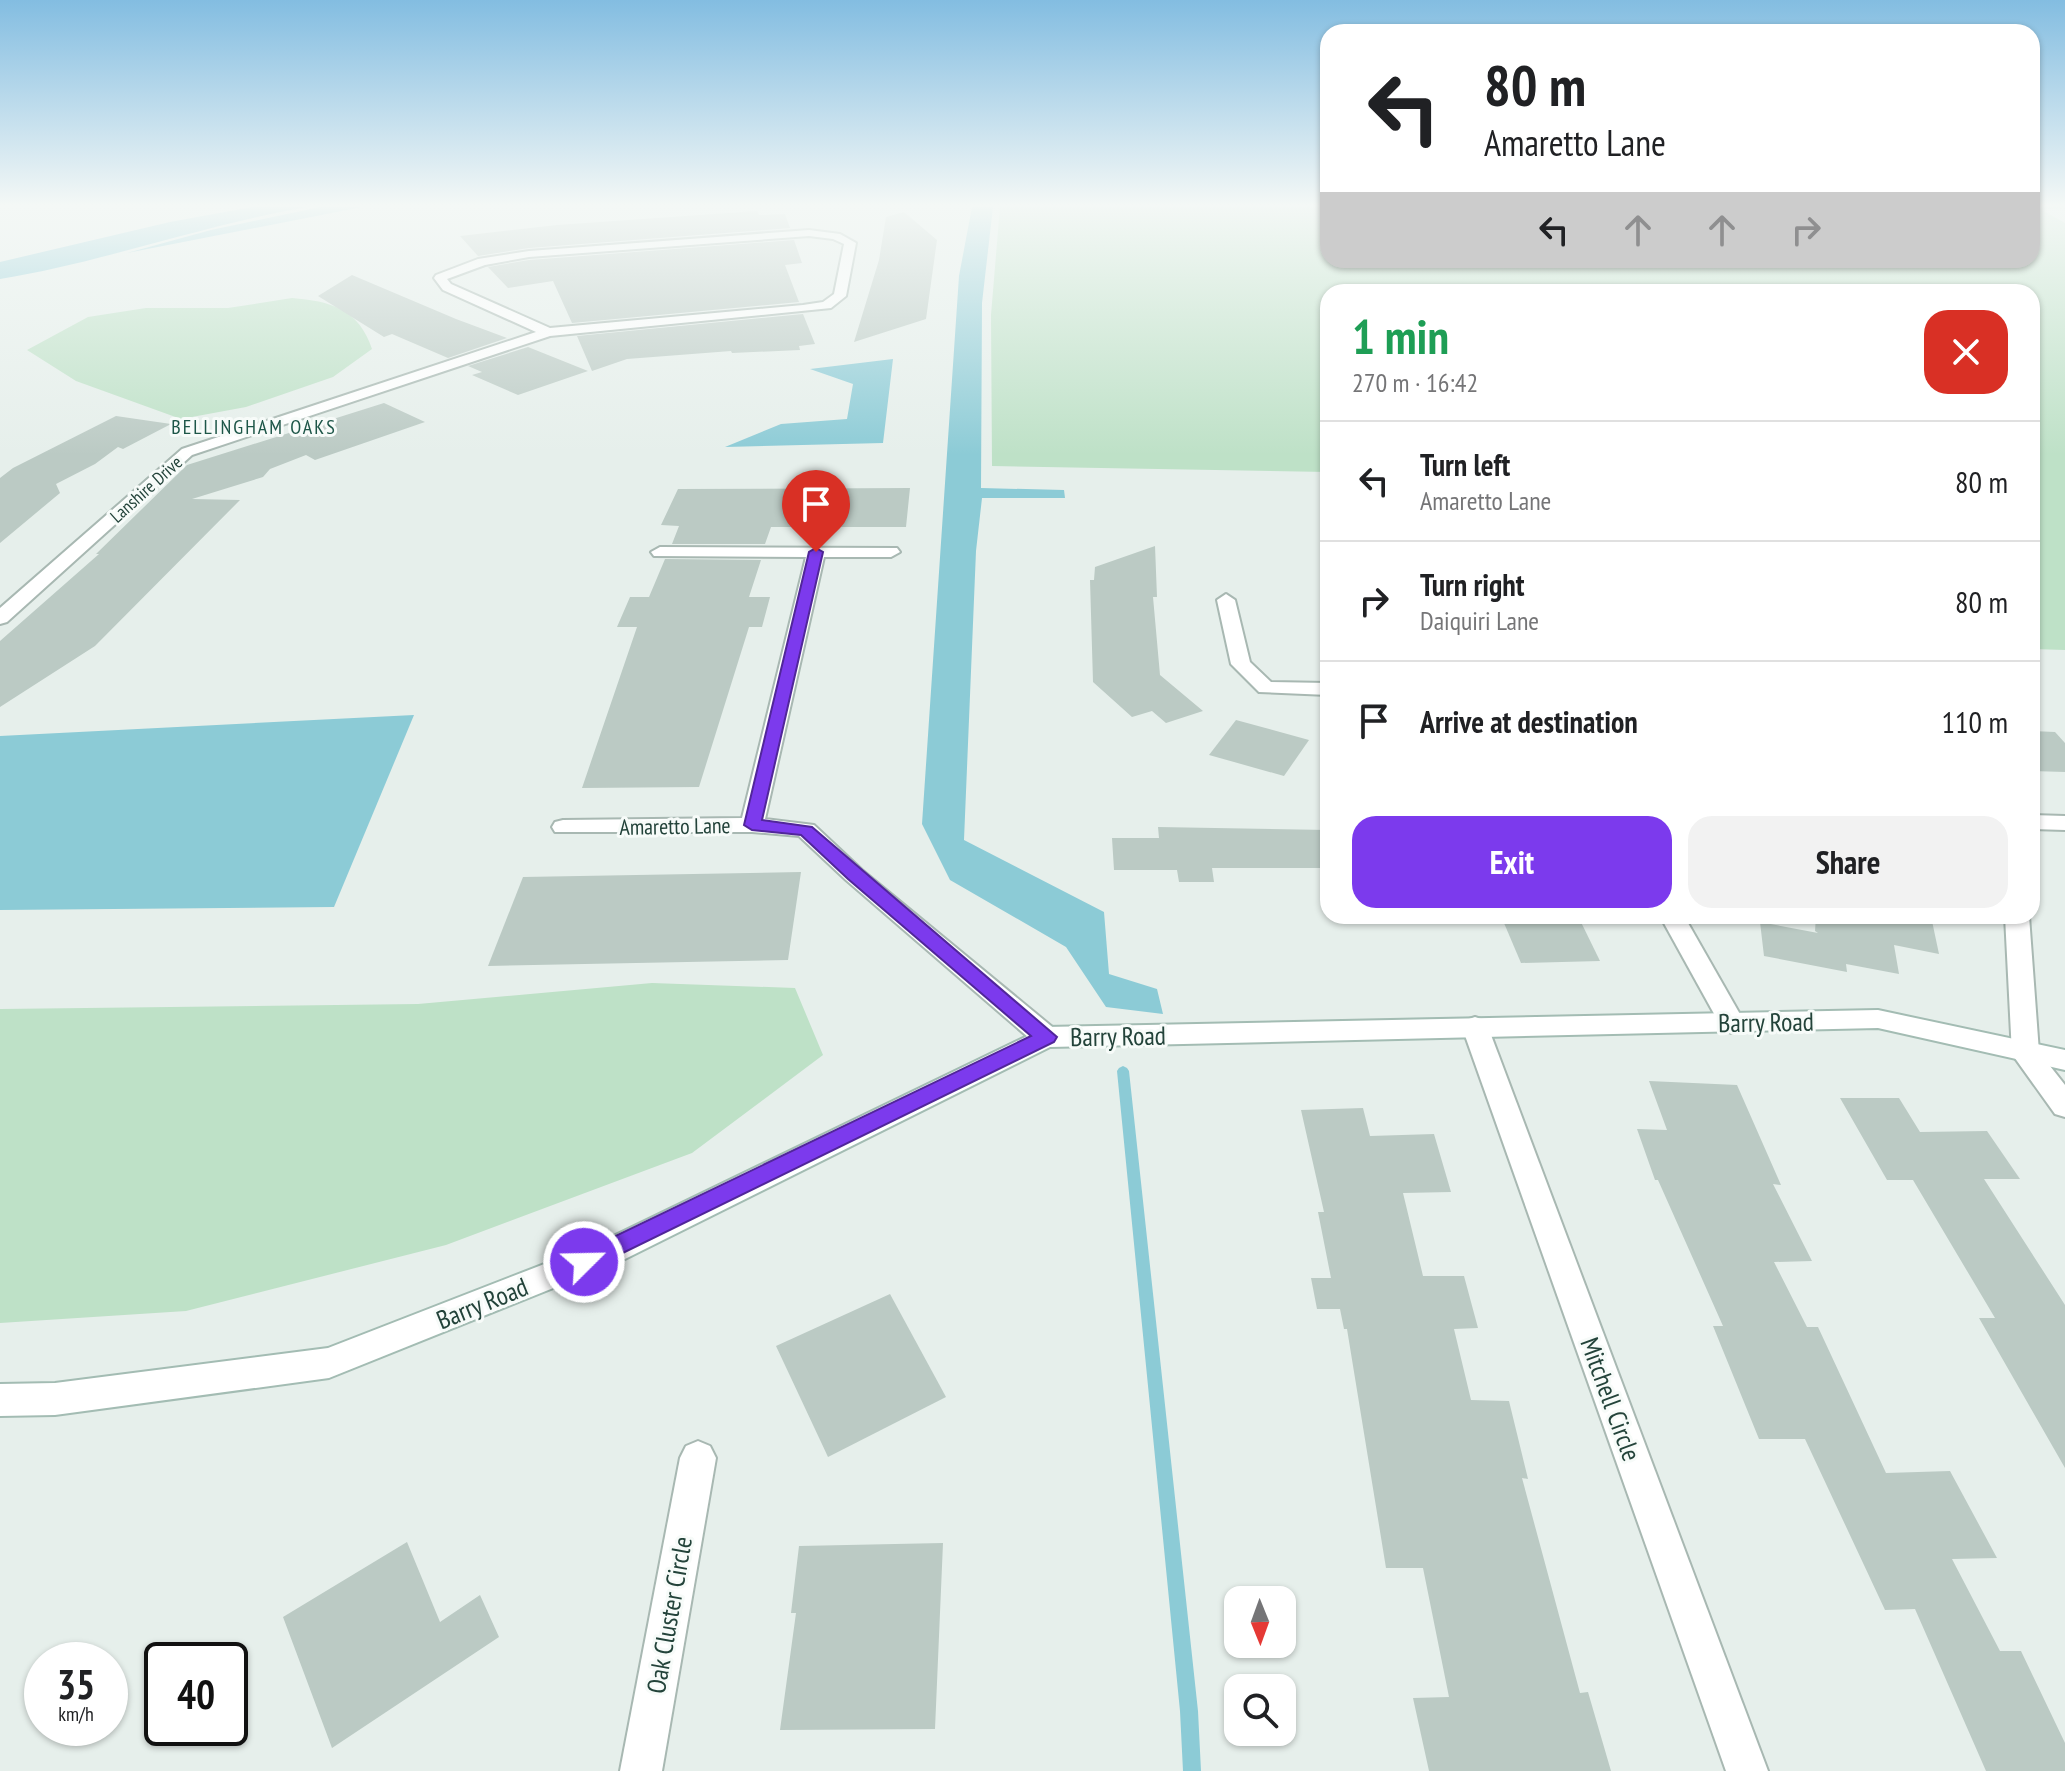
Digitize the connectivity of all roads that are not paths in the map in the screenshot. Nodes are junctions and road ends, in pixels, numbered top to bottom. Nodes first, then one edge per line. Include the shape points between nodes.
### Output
1 (453, 290) edge
2 (841, 290) edge
3 (548, 332) junction
4 (660, 552) dead end
5 (816, 552) junction
6 (891, 552) dead end
7 (1226, 600) dead end
8 (0, 618) edge
9 (1320, 689) edge
10 (2040, 822) edge
11 (2065, 823) edge
12 (752, 825) junction
13 (563, 827) dead end
14 (1676, 924) edge
15 (2018, 924) edge
16 (1732, 1023) junction
17 (1475, 1027) junction
18 (1046, 1037) junction
19 (2026, 1054) junction
20 (2065, 1060) edge
21 (2065, 1106) edge
22 (0, 1400) edge
23 (698, 1458) dead end
24 (641, 1771) edge
25 (1747, 1771) edge

1 - 3 street, Lanshire Drive
2 - 3 street, Lanshire Drive via 827,305
3 - 8 street, Lanshire Drive via 187,452
4 - 5 street
5 - 6 street
5 - 12 street
7 - 9 street via 1241,664 1266,688
10 - 11 street
12 - 13 street, Amaretto Lane
12 - 18 street, Amaretto Lane via 806,830
14 - 16 street
15 - 19 street
16 - 17 street, Barry Road
16 - 19 street, Barry Road via 1878,1019
17 - 18 street, Barry Road
17 - 25 street, Mitchell Circle
18 - 22 street, Barry Road via 612,1251 329,1363 55,1399
19 - 20 street, Barry Road
19 - 21 street
23 - 24 street, Oak Cluster Circle

